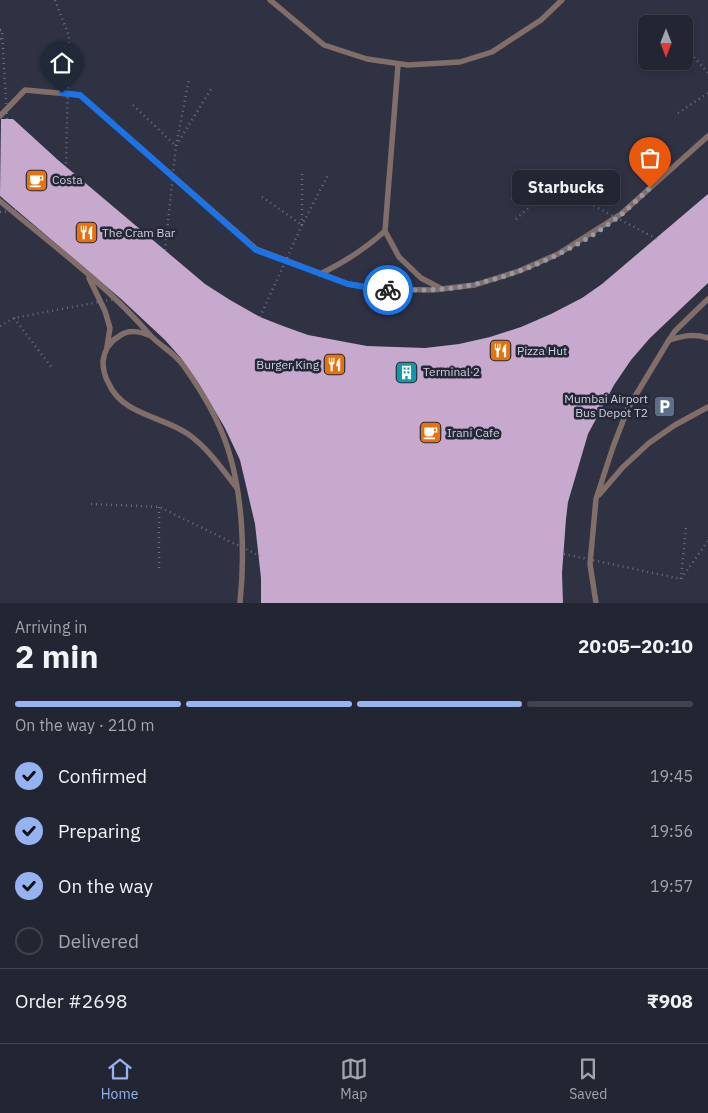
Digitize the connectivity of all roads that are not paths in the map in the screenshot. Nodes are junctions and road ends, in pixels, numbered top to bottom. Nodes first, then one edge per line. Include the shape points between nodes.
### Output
1 (270, 0) edge
2 (562, 0) edge
3 (398, 64) junction
4 (0, 116) edge
5 (708, 136) edge
6 (0, 201) edge
7 (385, 231) junction
8 (320, 274) junction
9 (88, 275) junction
10 (442, 289) junction
11 (708, 299) edge
12 (151, 336) junction
13 (708, 338) edge
14 (669, 340) junction
15 (108, 347) junction
16 (708, 407) edge
17 (238, 490) junction
18 (596, 499) junction
19 (240, 596) junction
20 (234, 603) edge
21 (240, 603) edge
22 (596, 603) edge

1 - 3 lane via 324,46
2 - 3 lane via 541,20 492,52 460,62
3 - 7 lane
4 - 8 lane via 25,90 80,95 256,250
5 - 10 lane via 621,214 558,254 501,277
6 - 9 lane
7 - 8 lane via 352,258
7 - 10 lane via 399,257 421,278
8 - 10 lane via 348,284 378,289
9 - 12 lane via 142,323
9 - 15 lane via 110,328
11 - 14 lane
12 - 15 lane via 139,331 127,332
12 - 17 lane via 182,364 210,407 228,448
13 - 14 lane via 698,334
14 - 18 lane via 628,408
15 - 17 lane via 103,372 115,396 129,408 188,434 214,458
16 - 18 lane via 649,443
17 - 19 lane via 242,552
18 - 22 lane via 590,564
19 - 20 lane
19 - 21 lane

